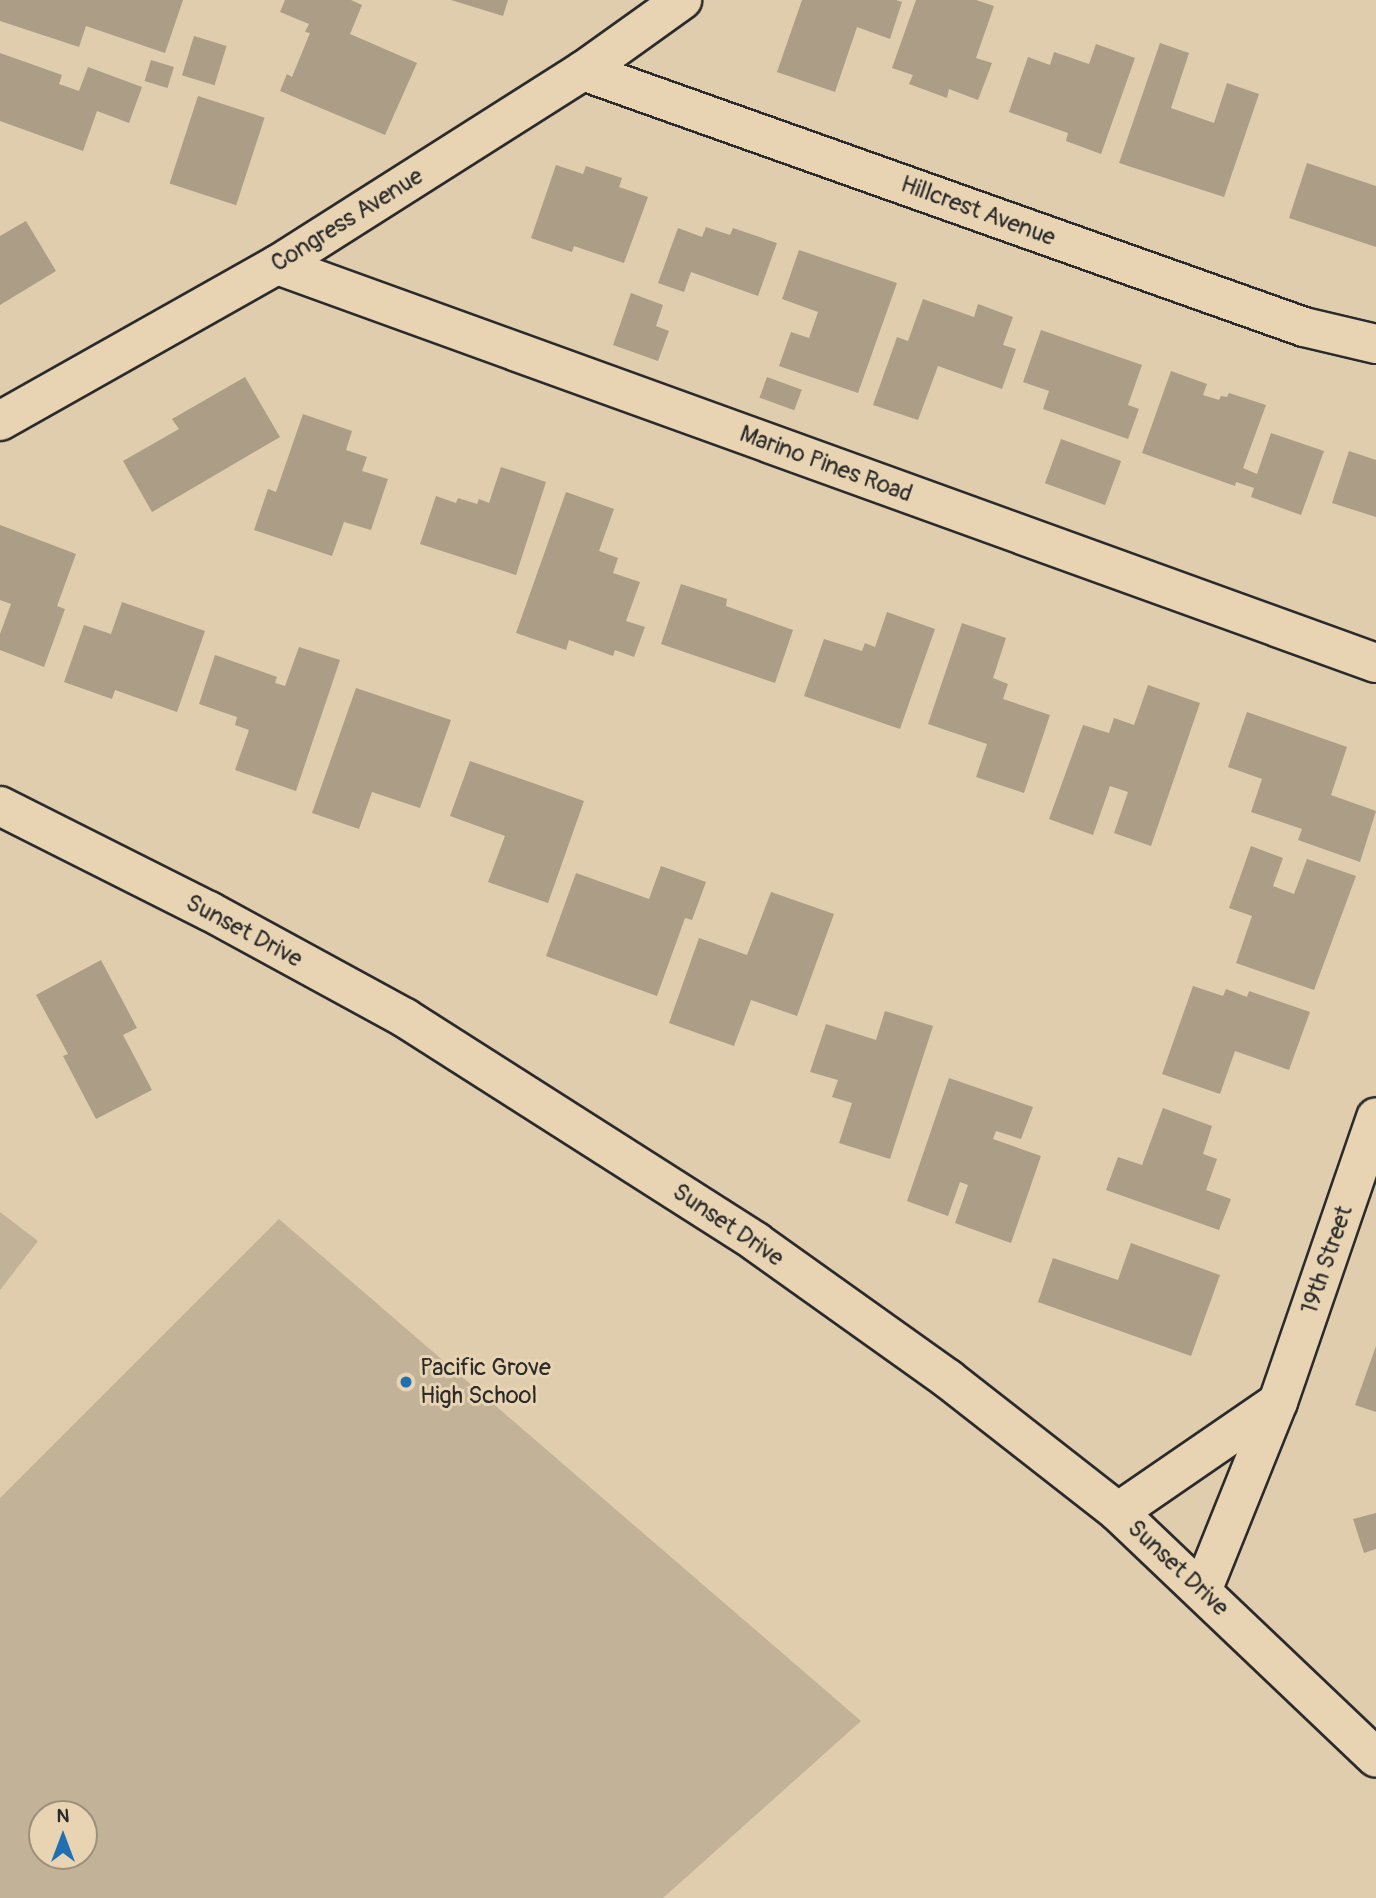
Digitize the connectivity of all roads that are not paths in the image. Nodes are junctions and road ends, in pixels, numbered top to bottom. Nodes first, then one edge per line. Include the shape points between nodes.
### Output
1 (682, 0) edge
2 (583, 71) junction
3 (277, 265) junction
4 (1376, 344) edge
5 (0, 421) edge
6 (1376, 663) edge
7 (0, 806) edge
8 (1376, 1117) edge
9 (1278, 1402) junction
10 (1118, 1512) junction
11 (1202, 1591) junction
12 (1376, 1758) edge

1 - 2 street, Congress Avenue
2 - 3 street, Congress Avenue
2 - 4 street, Hillcrest Avenue via 1304,327
3 - 5 street, Congress Avenue
3 - 6 street, Marino Pines Road
7 - 10 street, Sunset Drive via 209,911 393,1012 553,1112 756,1242 948,1379
8 - 9 street, 19th Street
9 - 10 street
9 - 11 street, 19th Street
10 - 11 street, Sunset Drive
11 - 12 street, Sunset Drive

